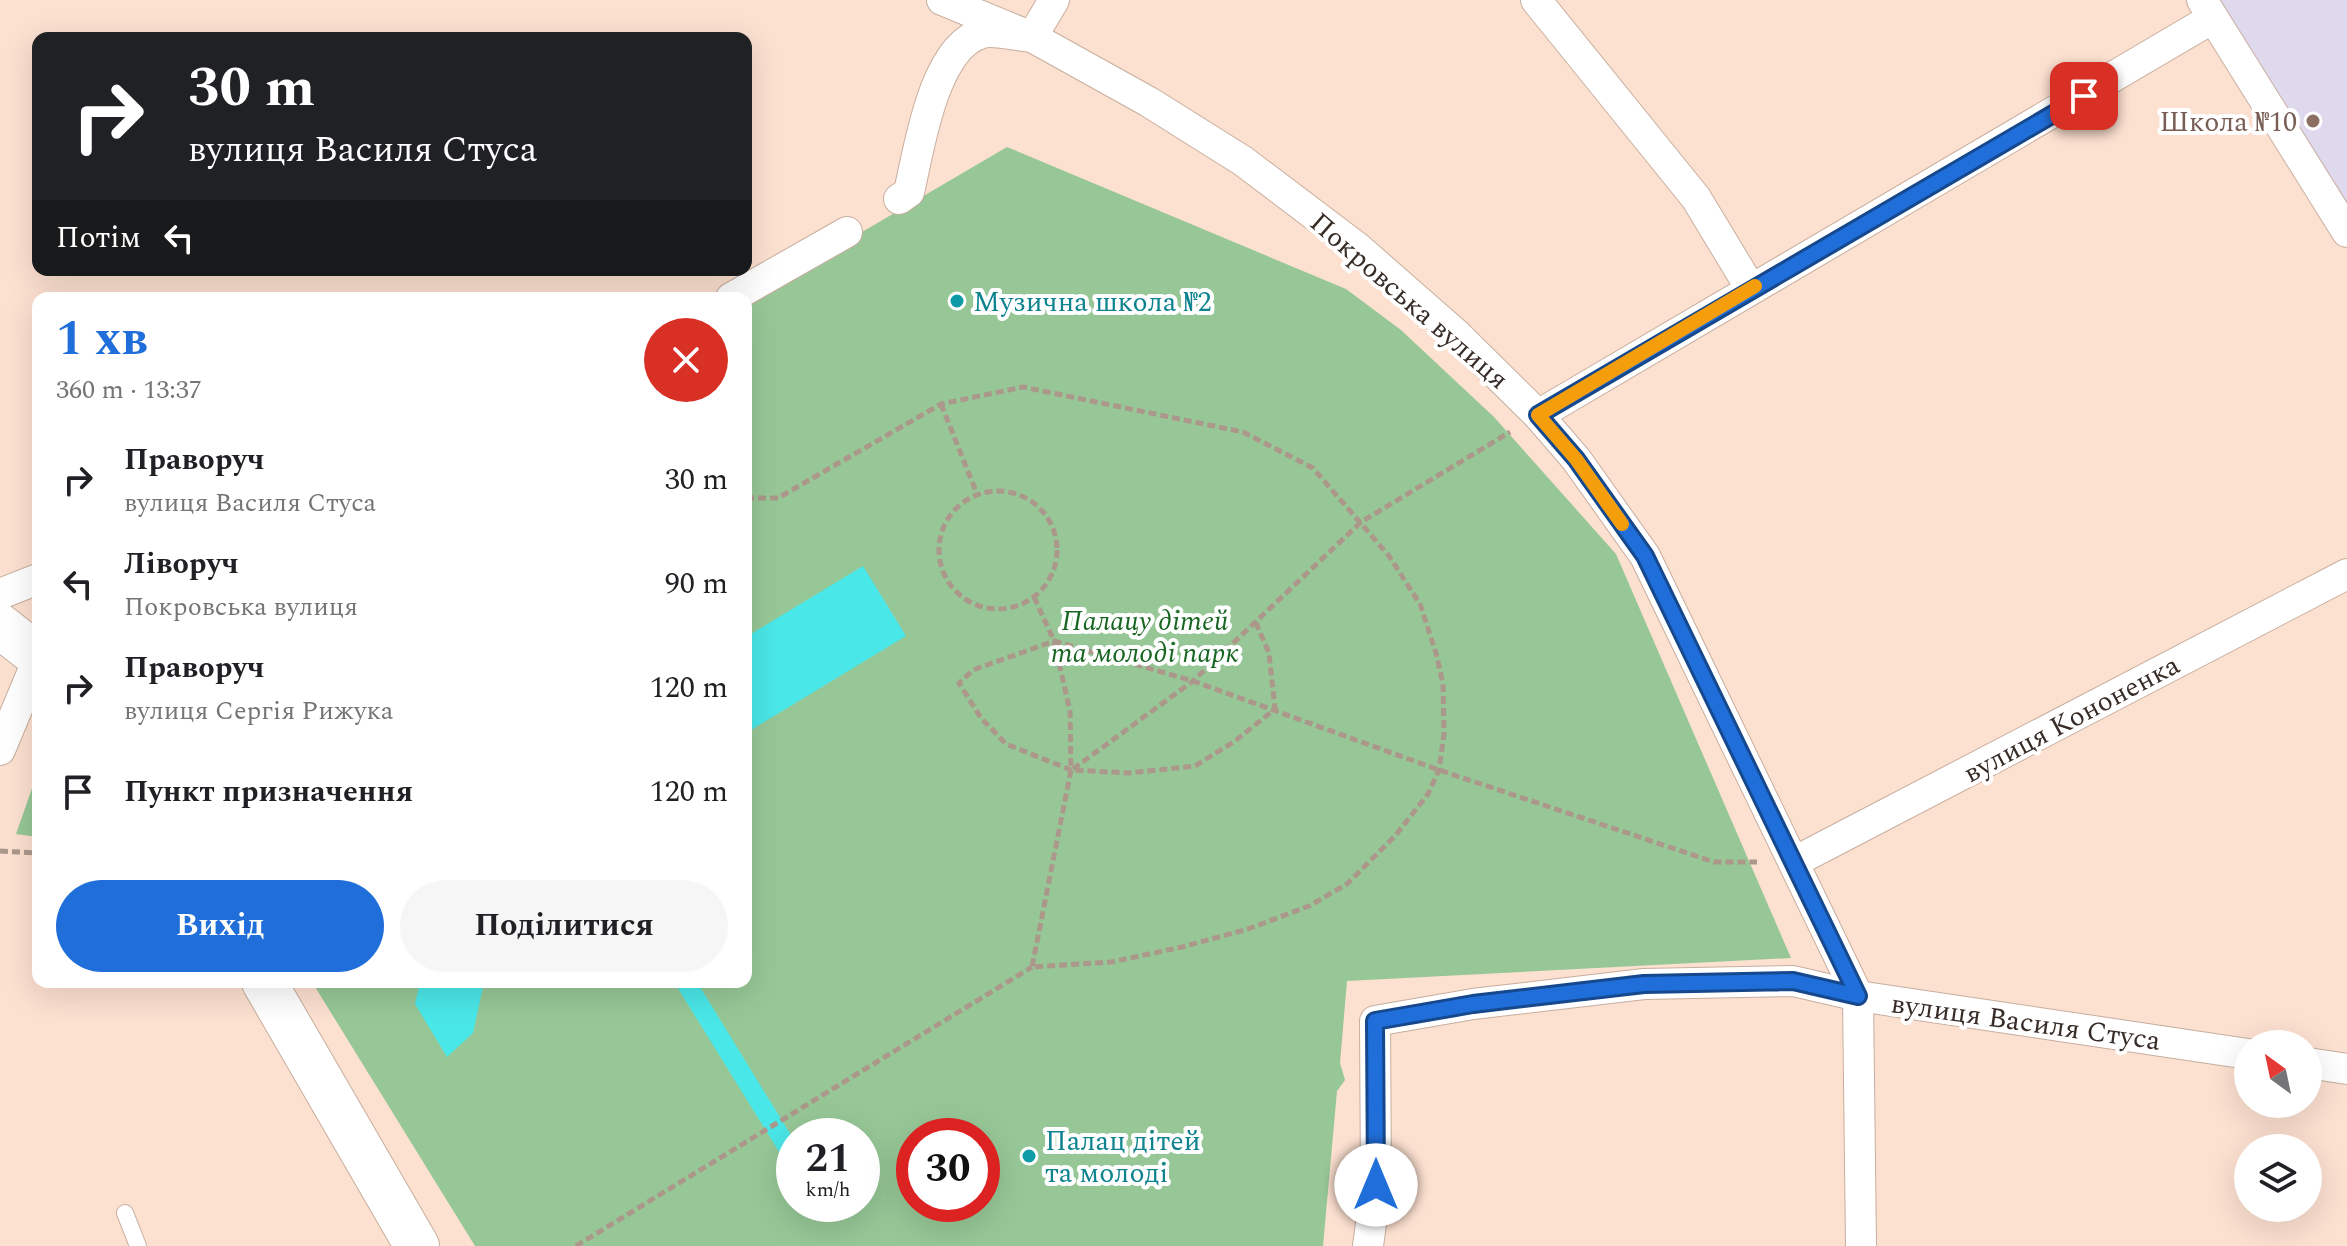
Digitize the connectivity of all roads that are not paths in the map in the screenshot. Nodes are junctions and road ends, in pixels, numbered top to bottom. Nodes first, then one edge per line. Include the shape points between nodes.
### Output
1 (942, 0) edge
2 (1054, 0) edge
3 (1536, 0) edge
4 (2208, 9) edge
5 (1032, 37) junction
6 (899, 199) dead end
7 (2346, 228) edge
8 (847, 232) dead end
9 (1751, 289) junction
10 (742, 292) edge
11 (1538, 415) junction
12 (2347, 574) edge
13 (32, 581) edge
14 (0, 594) edge
15 (0, 626) edge
16 (32, 652) edge
17 (32, 672) edge
18 (0, 750) edge
19 (1794, 862) junction
20 (267, 988) edge
21 (1858, 996) junction
22 (2234, 1052) edge
23 (2322, 1065) edge
24 (2347, 1069) edge
25 (125, 1213) dead end
26 (138, 1246) edge
27 (417, 1246) edge
28 (1368, 1246) edge
29 (1861, 1246) edge

1 - 5 street, Покровська вулиця
2 - 5 street
3 - 9 street via 1696,198
4 - 7 street
4 - 9 street via 2058,111
5 - 6 street via 982,33 957,50 934,88 909,192
5 - 11 street, Покровська вулиця via 1149,102 1254,170 1358,248
8 - 10 street
9 - 11 street
11 - 19 street, Покровська вулиця via 1645,556
12 - 19 street, вулиця Кононенка
13 - 14 street
15 - 16 street
17 - 18 street
19 - 21 street, Покровська вулиця
20 - 27 street
21 - 22 street, вулиця Василя Стуса
21 - 28 street, вулиця Василя Стуса via 1793,981 1644,984 1375,1021 1376,1185
21 - 29 street, Покровська вулиця
23 - 24 street
25 - 26 lane

